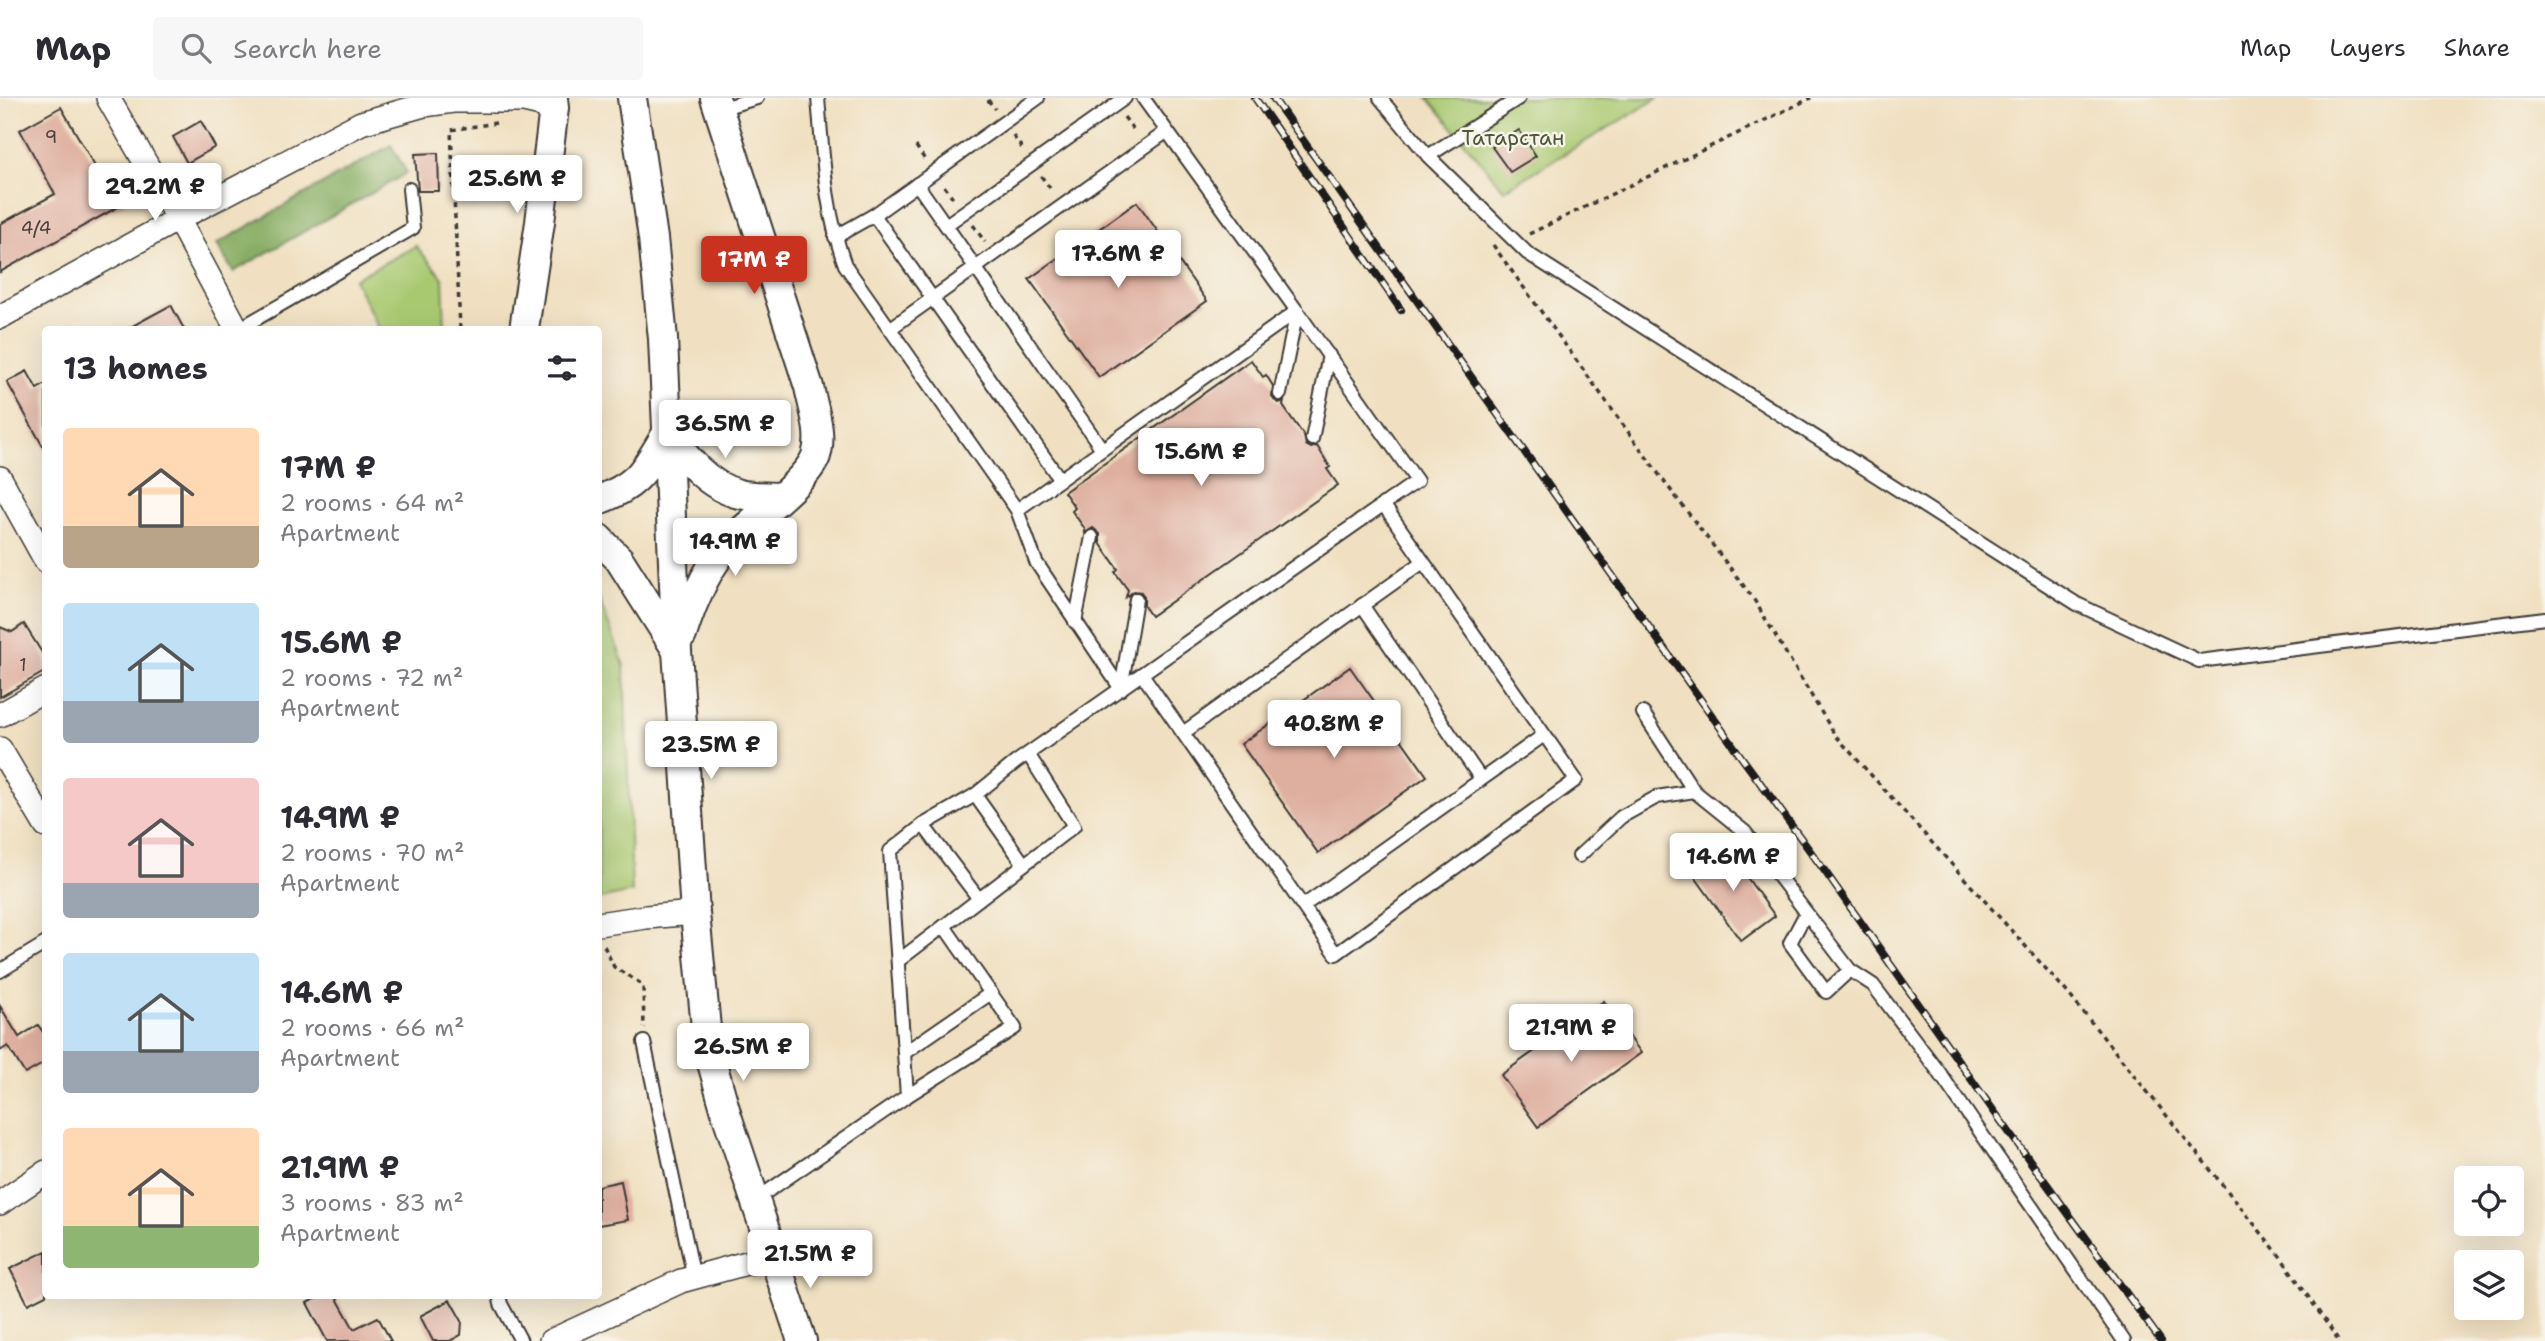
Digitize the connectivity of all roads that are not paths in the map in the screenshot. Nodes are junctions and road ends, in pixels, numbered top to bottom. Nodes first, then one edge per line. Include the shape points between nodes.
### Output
1 (108, 98) edge
2 (632, 98) edge
3 (757, 98) edge
4 (818, 98) edge
5 (1038, 98) edge
6 (1143, 98) edge
7 (1380, 98) edge
8 (1519, 98) edge
9 (1120, 101) edge
10 (553, 103) edge
11 (717, 104) edge
12 (1166, 132) junction
13 (1428, 156) junction
14 (917, 184) junction
15 (409, 189) dead end
16 (874, 215) junction
17 (178, 219) junction
18 (946, 225) junction
19 (835, 237) junction
20 (977, 269) junction
21 (933, 299) junction
22 (1297, 311) junction
23 (0, 317) edge
24 (236, 326) edge
25 (243, 326) edge
26 (524, 326) edge
27 (891, 328) junction
28 (1329, 355) junction
29 (1280, 394) dead end
30 (667, 433) junction
31 (1312, 439) dead end
32 (1102, 450) junction
33 (0, 478) edge
34 (1059, 478) junction
35 (779, 497) junction
36 (602, 499) edge
37 (1383, 504) junction
38 (1017, 510) junction
39 (1092, 537) dead end
40 (602, 542) edge
41 (42, 554) edge
42 (1423, 562) junction
43 (1136, 598) dead end
44 (1362, 605) junction
45 (2545, 618) edge
46 (1075, 622) junction
47 (677, 651) junction
48 (1142, 674) junction
49 (1121, 689) junction
50 (42, 691) edge
51 (1643, 713) dead end
52 (0, 715) edge
53 (1182, 733) junction
54 (1544, 735) junction
55 (0, 749) edge
56 (1028, 754) junction
57 (1481, 779) junction
58 (1694, 791) junction
59 (975, 795) junction
60 (42, 819) edge
61 (923, 825) junction
62 (1579, 856) dead end
63 (1024, 864) junction
64 (979, 899) junction
65 (1303, 906) junction
66 (695, 913) junction
67 (1806, 913) junction
68 (944, 926) junction
69 (602, 935) edge
70 (42, 945) edge
71 (898, 961) junction
72 (1850, 970) junction
73 (0, 971) edge
74 (991, 993) junction
75 (644, 1042) road end
76 (904, 1053) junction
77 (907, 1096) junction
78 (42, 1175) edge
79 (755, 1200) junction
80 (0, 1203) edge
81 (772, 1256) junction
82 (694, 1278) junction
83 (500, 1299) edge
84 (521, 1341) edge
85 (551, 1341) edge
86 (802, 1341) edge
87 (2124, 1341) edge

1 - 17 street
2 - 30 street via 653,238
3 - 11 lane
4 - 19 lane
5 - 14 lane
6 - 12 lane
7 - 13 lane
8 - 13 lane
9 - 18 lane
10 - 17 street via 453,101 361,123
10 - 26 street
11 - 35 street via 809,387 819,435 816,456 804,475
12 - 20 lane
12 - 22 lane
13 - 45 lane via 1527,253 2077,604 2199,661
14 - 16 lane
14 - 18 lane
15 - 25 lane via 413,228
16 - 19 lane
16 - 21 lane
17 - 23 street
17 - 24 street
18 - 20 lane
19 - 27 lane via 845,265
20 - 21 lane
20 - 32 lane
21 - 27 lane
21 - 34 lane
22 - 28 lane
22 - 29 lane
22 - 32 lane
27 - 38 lane
28 - 31 lane
28 - 37 lane via 1417,481
30 - 35 street via 689,462 719,487 741,495
30 - 36 street via 643,471 623,491
30 - 47 street
32 - 34 lane
33 - 41 street
34 - 38 lane
35 - 47 street via 730,542 715,564 689,611
37 - 42 lane
37 - 48 lane
38 - 46 lane via 1036,562
39 - 46 lane
40 - 47 street via 619,559
42 - 44 lane
42 - 54 lane
43 - 49 lane
44 - 53 lane
44 - 57 lane
46 - 49 lane
47 - 66 street
48 - 49 lane
48 - 53 lane
49 - 56 lane
50 - 52 street
51 - 58 lane
53 - 65 lane
54 - 57 lane
54 - 65 lane via 1576,780 1336,954
55 - 60 street
56 - 59 lane
56 - 63 lane via 1074,826
57 - 65 lane
58 - 62 lane via 1657,797 1633,810
58 - 67 lane via 1745,832
59 - 61 lane
59 - 63 lane
61 - 64 lane
61 - 71 lane via 890,852
63 - 64 lane
64 - 68 lane
66 - 69 street via 646,917
66 - 79 street via 708,1049
67 - 72 lane
67 - 72 lane via 1790,943 1826,992
68 - 71 lane
68 - 74 lane
70 - 73 lane
71 - 76 lane
72 - 87 lane via 1873,985 1939,1072
74 - 76 lane
74 - 77 lane via 1016,1028
75 - 82 lane
76 - 77 lane
77 - 79 lane
78 - 80 street
79 - 81 street
81 - 82 street
81 - 86 street
82 - 85 street
83 - 84 lane

